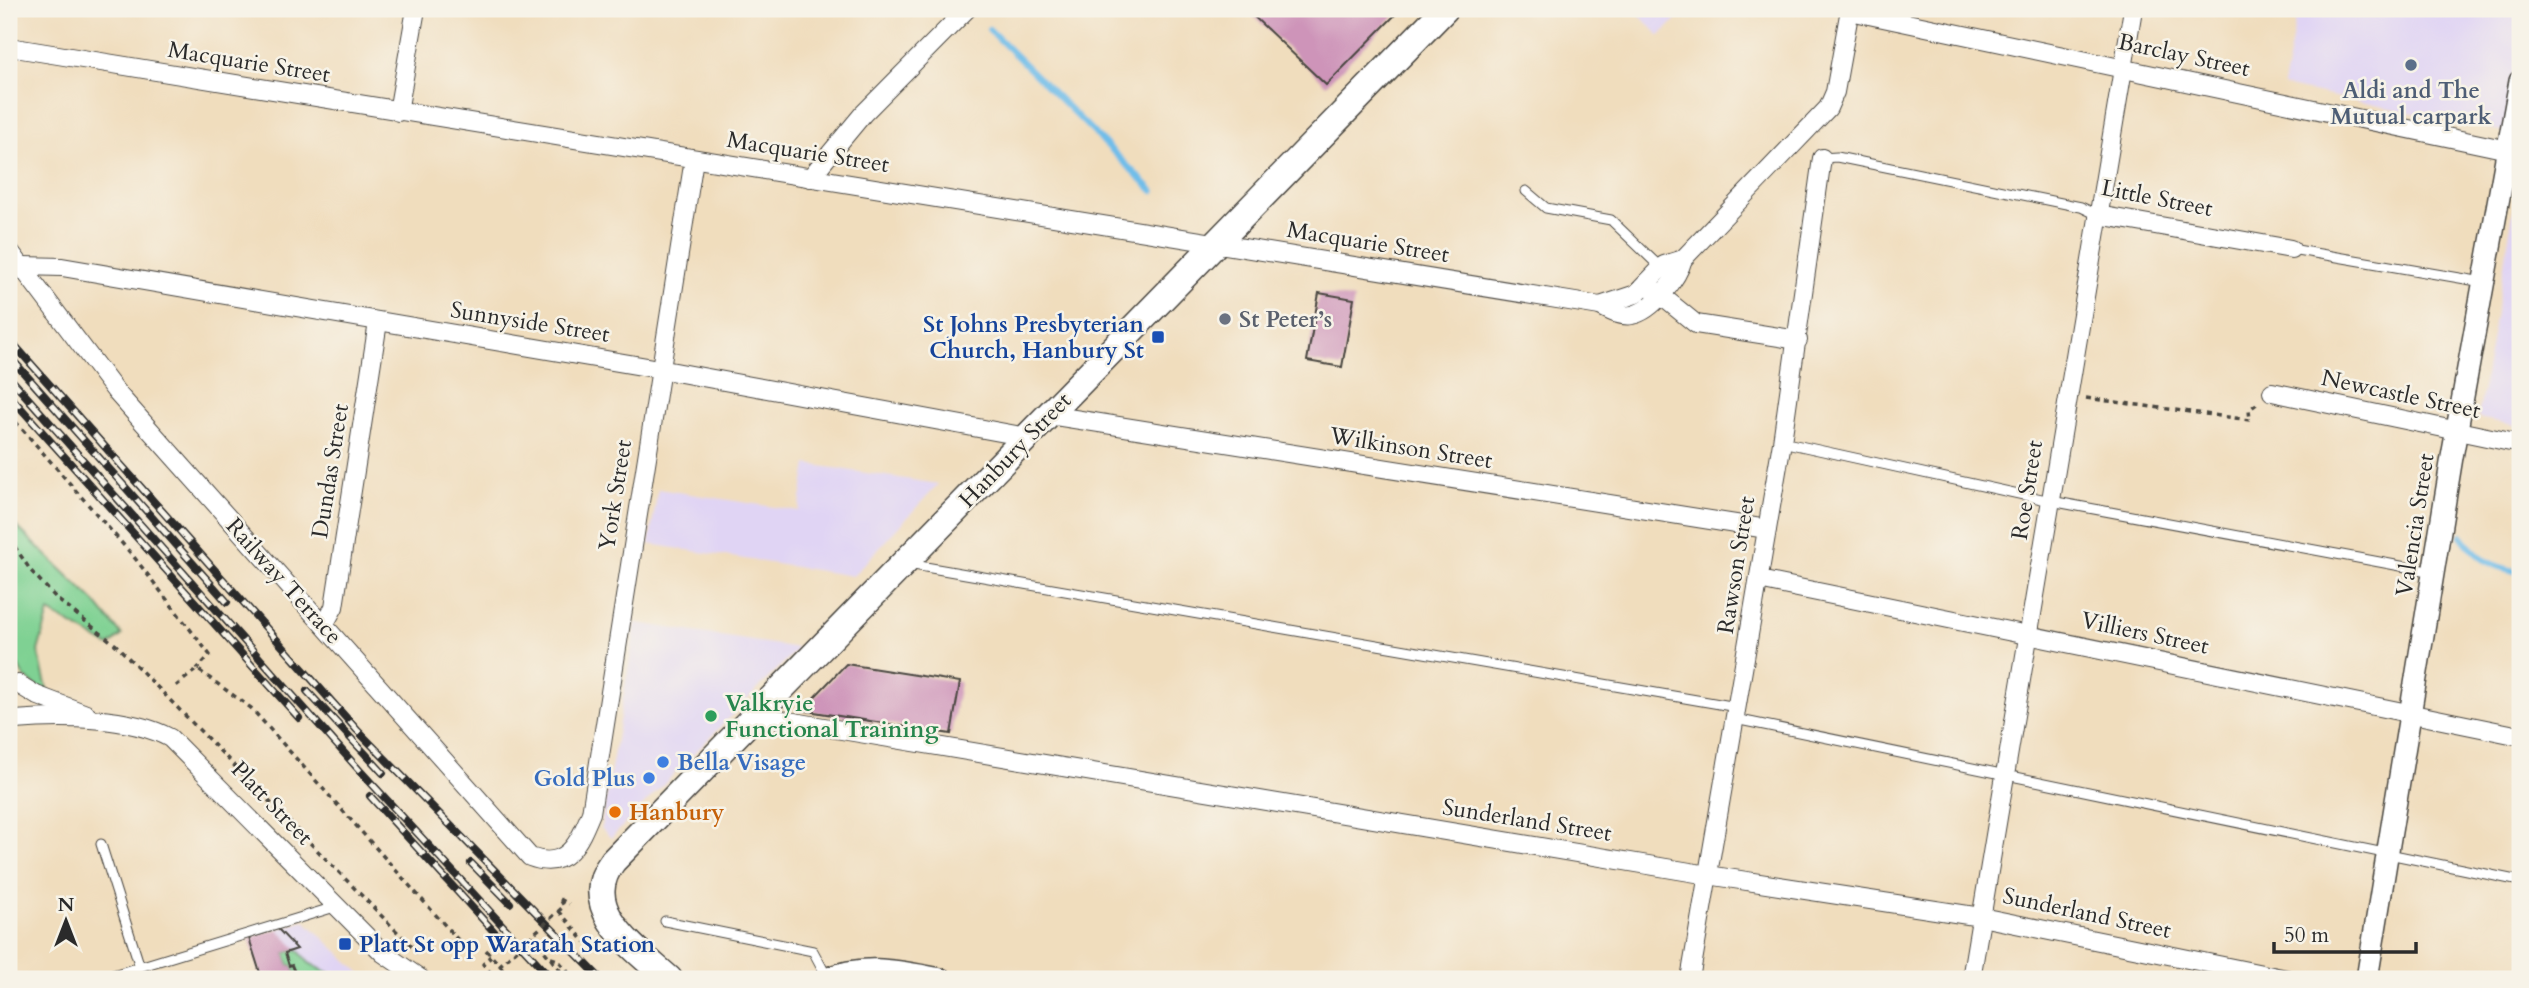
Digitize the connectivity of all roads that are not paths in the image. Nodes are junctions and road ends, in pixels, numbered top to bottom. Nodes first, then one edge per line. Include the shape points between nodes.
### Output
1 (416, 9) edge
2 (967, 9) edge
3 (1444, 9) edge
4 (2133, 9) edge
5 (1850, 10) edge
6 (9, 47) edge
7 (2124, 68) junction
8 (2520, 81) edge
9 (398, 112) junction
10 (2508, 150) junction
11 (1822, 158) joint
12 (694, 159) junction
13 (810, 178) junction
14 (1526, 191) dead end
15 (2098, 215) junction
16 (1217, 243) junction
17 (2291, 249) joint
18 (9, 250) edge
19 (1683, 259) junction
20 (23, 266) junction
21 (1661, 268) junction
22 (2484, 282) junction
23 (1654, 290) junction
24 (378, 322) junction
25 (1798, 340) junction
26 (659, 369) junction
27 (2272, 392) road end
28 (1048, 415) junction
29 (2457, 430) junction
30 (1027, 437) junction
31 (1782, 442) junction
32 (2520, 444) edge
33 (2051, 500) junction
34 (1767, 529) junction
35 (906, 564) junction
36 (2434, 572) junction
37 (1759, 580) junction
38 (324, 625) junction
39 (2027, 633) junction
40 (12, 678) edge
41 (2409, 712) junction
42 (1736, 713) junction
43 (758, 716) junction
44 (106, 722) junction
45 (11, 724) edge
46 (2520, 736) edge
47 (2004, 774) junction
48 (581, 838) joint
49 (101, 845) dead end
50 (2387, 855) junction
51 (1709, 875) junction
52 (2520, 881) edge
53 (338, 906) junction
54 (1981, 917) junction
55 (665, 921) dead end
56 (383, 953) junction
57 (140, 967) junction
58 (100, 979) edge
59 (398, 979) edge
60 (421, 979) edge
61 (669, 979) edge
62 (827, 979) edge
63 (941, 979) edge
64 (1690, 979) edge
65 (1971, 979) edge
66 (2287, 979) edge
67 (2367, 979) edge

1 - 9 street
2 - 13 street via 863,114
3 - 16 main road, Hanbury Street
4 - 7 street, Roe Street
5 - 7 street, Barclay Street
5 - 19 street via 1828,108
6 - 9 street, Macquarie Street
7 - 10 street, Barclay Street
7 - 15 street, Roe Street
8 - 10 street, Valencia Street
9 - 12 street, Macquarie Street
10 - 22 street, Valencia Street
11 - 15 lane, Little Street via 1837,157 2068,204
11 - 25 street, Rawson Street
12 - 13 street, Macquarie Street
12 - 26 street, York Street
13 - 16 street, Macquarie Street
14 - 21 lane via 1546,208 1611,220
15 - 17 street, Little Street
15 - 33 street, Roe Street
16 - 23 street, Macquarie Street via 1600,306 1619,315 1634,315
16 - 28 main road, Hanbury Street
17 - 22 lane, Little Street
18 - 20 street, Railway Terrace
19 - 21 street
19 - 23 street via 1679,275
20 - 24 street, Sunnyside Street via 62,267
20 - 38 street, Railway Terrace via 117,393
21 - 23 street
22 - 29 street, Valencia Street
23 - 25 street via 1696,324
24 - 26 street, Sunnyside Street
24 - 38 street, Dundas Street via 334,607
25 - 31 street, Rawson Street
26 - 30 street, Sunnyside Street
26 - 48 street, York Street via 591,813
27 - 29 street, Newcastle Street
28 - 30 main road, Hanbury Street
28 - 34 street, Wilkinson Street
29 - 32 street, Newcastle Street
29 - 36 street, Valencia Street
30 - 35 main road, Hanbury Street
31 - 33 lane
31 - 34 street, Rawson Street
33 - 36 lane
33 - 39 street, Roe Street
34 - 37 street, Rawson Street
35 - 42 lane
35 - 43 main road, Hanbury Street
36 - 41 street, Valencia Street
37 - 39 street, Villiers Street
37 - 42 street, Rawson Street
38 - 48 street, Railway Terrace via 530,858 546,863 562,858
39 - 41 street, Villiers Street
39 - 47 street, Roe Street
40 - 44 street, Platt Street via 36,695
40 - 45 street via 24,700
41 - 46 street, Villiers Street
41 - 50 street, Valencia Street
42 - 47 lane
42 - 51 street, Rawson Street
43 - 51 street, Sunderland Street
43 - 61 main road, Hanbury Street via 605,874 602,900 612,925
44 - 45 street, Platt Street
44 - 53 street, Platt Street via 153,731 176,742
47 - 50 lane
47 - 54 street, Roe Street
49 - 57 lane
50 - 52 lane
50 - 67 street, Valencia Street
51 - 54 street, Sunderland Street
51 - 64 street, Rawson Street
53 - 56 street, Platt Street
53 - 57 lane
54 - 65 street, Roe Street
54 - 66 street, Sunderland Street
55 - 62 lane via 813,951
56 - 59 street, Platt Street
56 - 60 street, Platt Street
57 - 58 lane
62 - 63 street via 872,969

